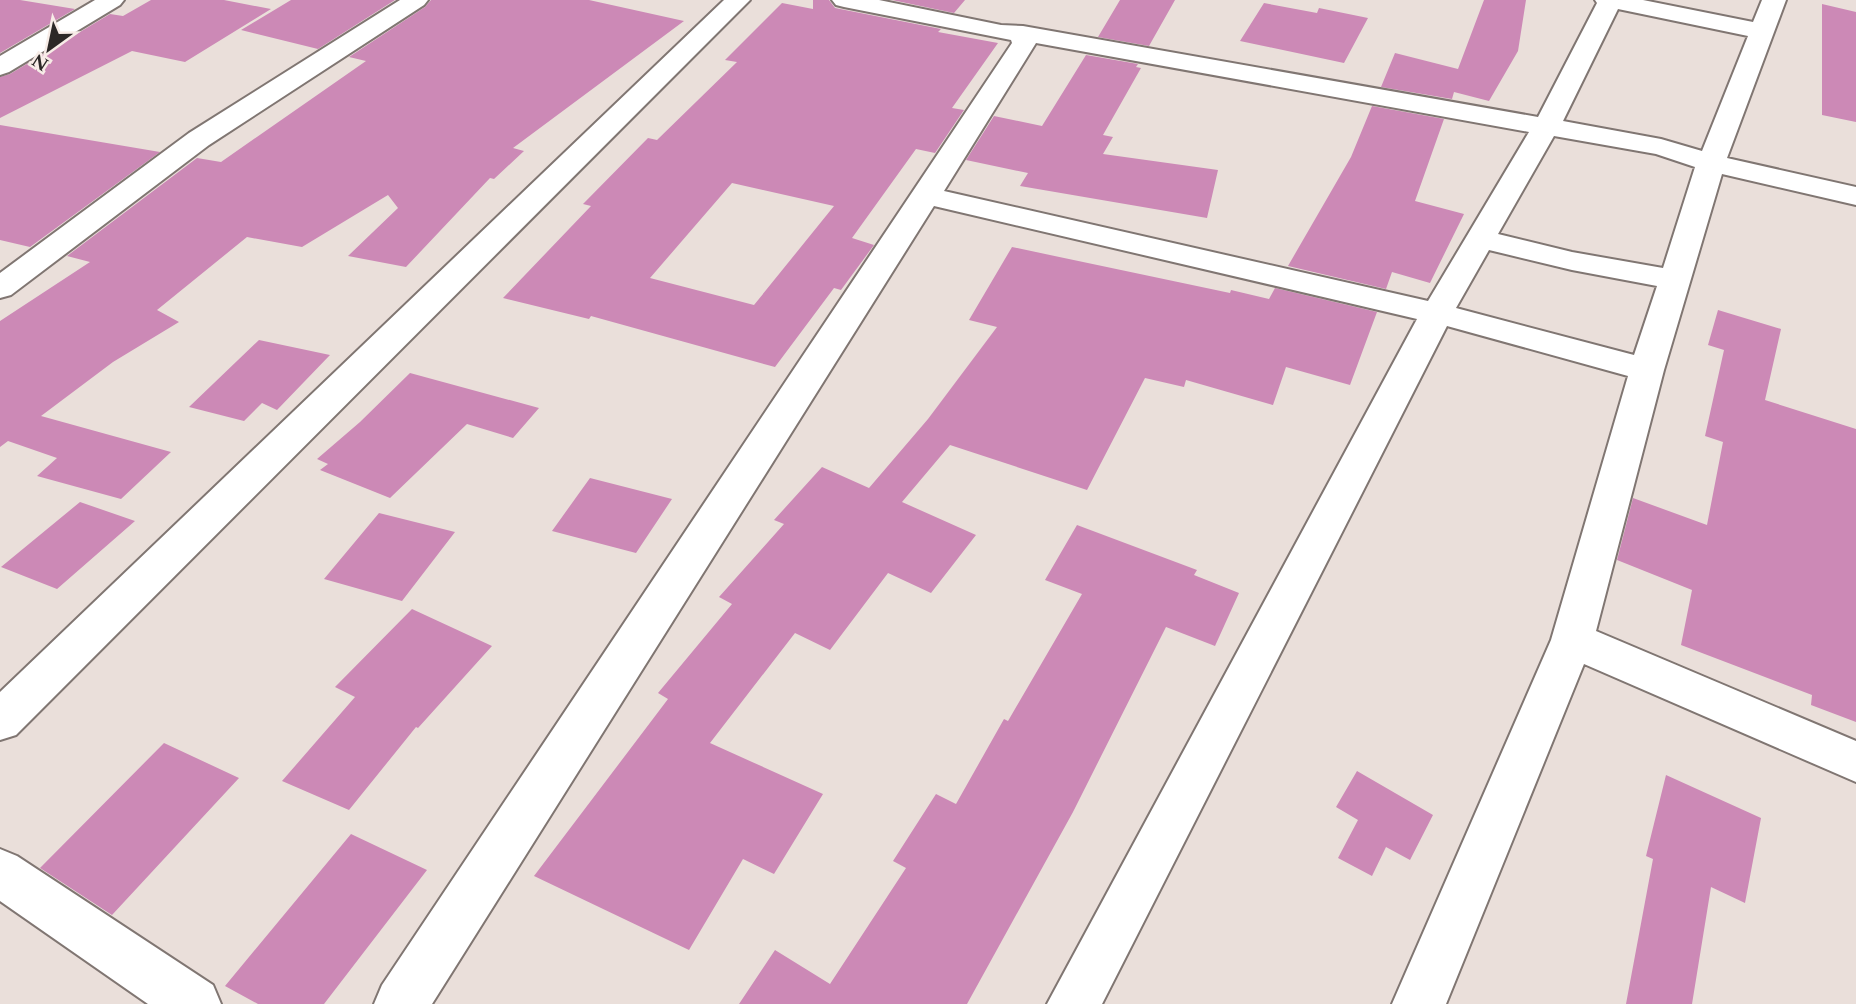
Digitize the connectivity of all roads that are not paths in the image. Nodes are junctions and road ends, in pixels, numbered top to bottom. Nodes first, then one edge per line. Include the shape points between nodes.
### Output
1 (112, 0) edge
2 (416, 0) edge
3 (738, 0) edge
4 (844, 0) edge
5 (1609, 0) edge
6 (1768, 16) edge
7 (1023, 33) junction
8 (0, 67) edge
9 (1546, 127) junction
10 (1711, 163) junction
11 (924, 195) junction
12 (1856, 196) edge
13 (1480, 239) junction
14 (1675, 280) junction
15 (0, 288) edge
16 (1437, 313) junction
17 (1647, 370) junction
18 (1572, 640) junction
19 (0, 721) edge
20 (1856, 762) edge
21 (0, 872) edge
22 (194, 1004) edge
23 (401, 1004) edge
24 (1074, 1004) edge
25 (1419, 1004) edge

1 - 8 street
2 - 15 street via 199,139
3 - 19 street
4 - 7 street
5 - 6 street
5 - 9 street
6 - 10 street
7 - 9 street
7 - 11 street via 1024,43
9 - 10 street via 1661,146
9 - 13 street
10 - 12 street
10 - 14 street
11 - 16 street
11 - 23 street
13 - 14 street
13 - 16 street
14 - 17 street
16 - 17 street
16 - 24 street
17 - 18 street
18 - 20 street
18 - 25 street
21 - 22 street

